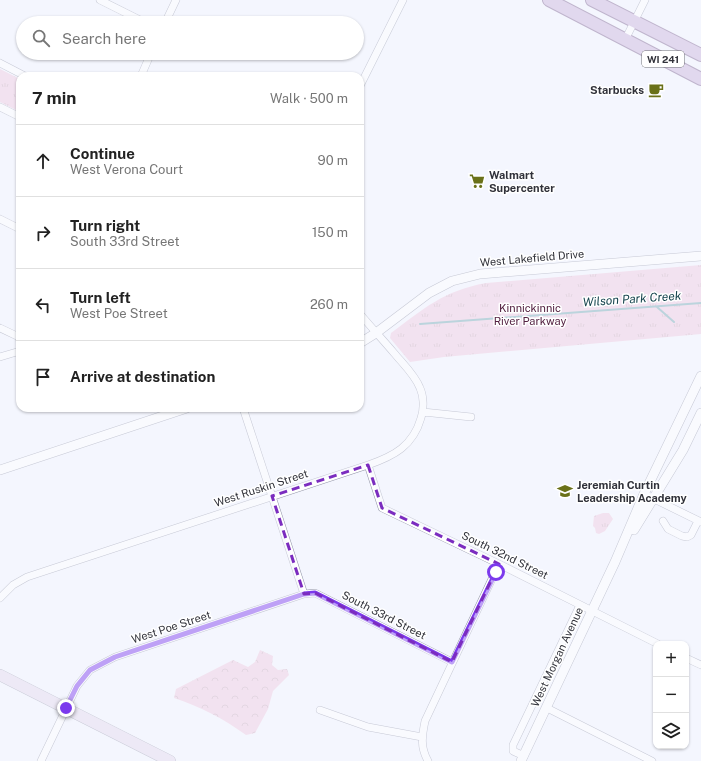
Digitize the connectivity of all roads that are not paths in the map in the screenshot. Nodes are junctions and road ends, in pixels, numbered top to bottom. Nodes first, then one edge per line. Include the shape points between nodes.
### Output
1 (100, 0) edge
2 (176, 0) edge
3 (403, 0) edge
4 (592, 0) edge
5 (645, 0) edge
6 (555, 1) edge
7 (132, 16) edge
8 (169, 16) edge
9 (634, 22) junction
10 (625, 40) junction
11 (701, 55) edge
12 (656, 56) junction
13 (148, 60) edge
14 (0, 64) edge
15 (701, 70) edge
16 (17, 72) edge
17 (143, 72) edge
18 (364, 78) edge
19 (701, 79) edge
20 (0, 107) edge
21 (16, 115) edge
22 (0, 219) edge
23 (16, 227) edge
24 (701, 256) edge
25 (364, 319) edge
26 (0, 328) edge
27 (376, 333) junction
28 (16, 336) edge
29 (364, 340) edge
30 (16, 351) edge
31 (0, 357) edge
32 (701, 376) edge
33 (175, 412) edge
34 (244, 412) edge
35 (423, 412) junction
36 (701, 413) edge
37 (471, 417) dead end
38 (368, 465) junction
39 (0, 470) edge
40 (272, 496) junction
41 (648, 496) junction
42 (663, 521) dead end
43 (700, 521) edge
44 (500, 564) junction
45 (304, 594) junction
46 (0, 598) edge
47 (580, 605) junction
48 (592, 611) junction
49 (653, 642) edge
50 (689, 659) edge
51 (452, 662) junction
52 (701, 665) edge
53 (0, 675) edge
54 (66, 708) junction
55 (547, 708) junction
56 (320, 710) dead end
57 (422, 737) junction
58 (158, 758) edge
59 (522, 758) edge
60 (40, 761) edge
61 (170, 761) edge
62 (428, 761) edge
63 (652, 761) edge

1 - 7 street
2 - 8 street
3 - 18 street
4 - 9 main road, WI 241
5 - 9 street
6 - 10 main road, WI 241
9 - 10 street
9 - 11 main road, WI 241
10 - 12 main road, WI 241
12 - 15 main road via 686,62
12 - 19 main road, WI 241
13 - 17 street
14 - 16 street
20 - 21 street
22 - 23 street
24 - 27 street, West Lakefield Drive via 480,274 452,281 429,293
25 - 27 street, West Ruskin Street
26 - 28 street
27 - 29 street, West Lakefield Drive
27 - 35 street, West Ruskin Street via 407,368 420,388
30 - 31 street
32 - 41 street, West Morgan Avenue
33 - 39 street
34 - 40 street
35 - 37 street
35 - 38 street, West Ruskin Street via 418,430 407,444 386,458
36 - 41 street, West Morgan Avenue via 683,450
38 - 40 street, West Ruskin Street
38 - 44 street, South 32nd Street via 382,508
40 - 45 street
40 - 46 street, West Ruskin Street via 27,577 12,585
41 - 43 street
41 - 48 street, West Morgan Avenue
42 - 43 street via 668,529 687,537
44 - 47 street, South 32nd Street
44 - 51 street
45 - 51 street, South 33rd Street via 315,593
45 - 54 street, West Poe Street via 115,657 90,670 77,686
47 - 48 street, South 32nd Street
47 - 59 street via 513,745 513,751
48 - 49 street, South 32nd Street
48 - 55 street, West Morgan Avenue
50 - 52 street
51 - 57 street via 425,721
53 - 54 main road
54 - 58 main road
54 - 60 street, West Poe Street
55 - 59 street, West Morgan Avenue
55 - 63 street
56 - 57 street via 368,727
57 - 62 street via 423,753
58 - 61 main road

